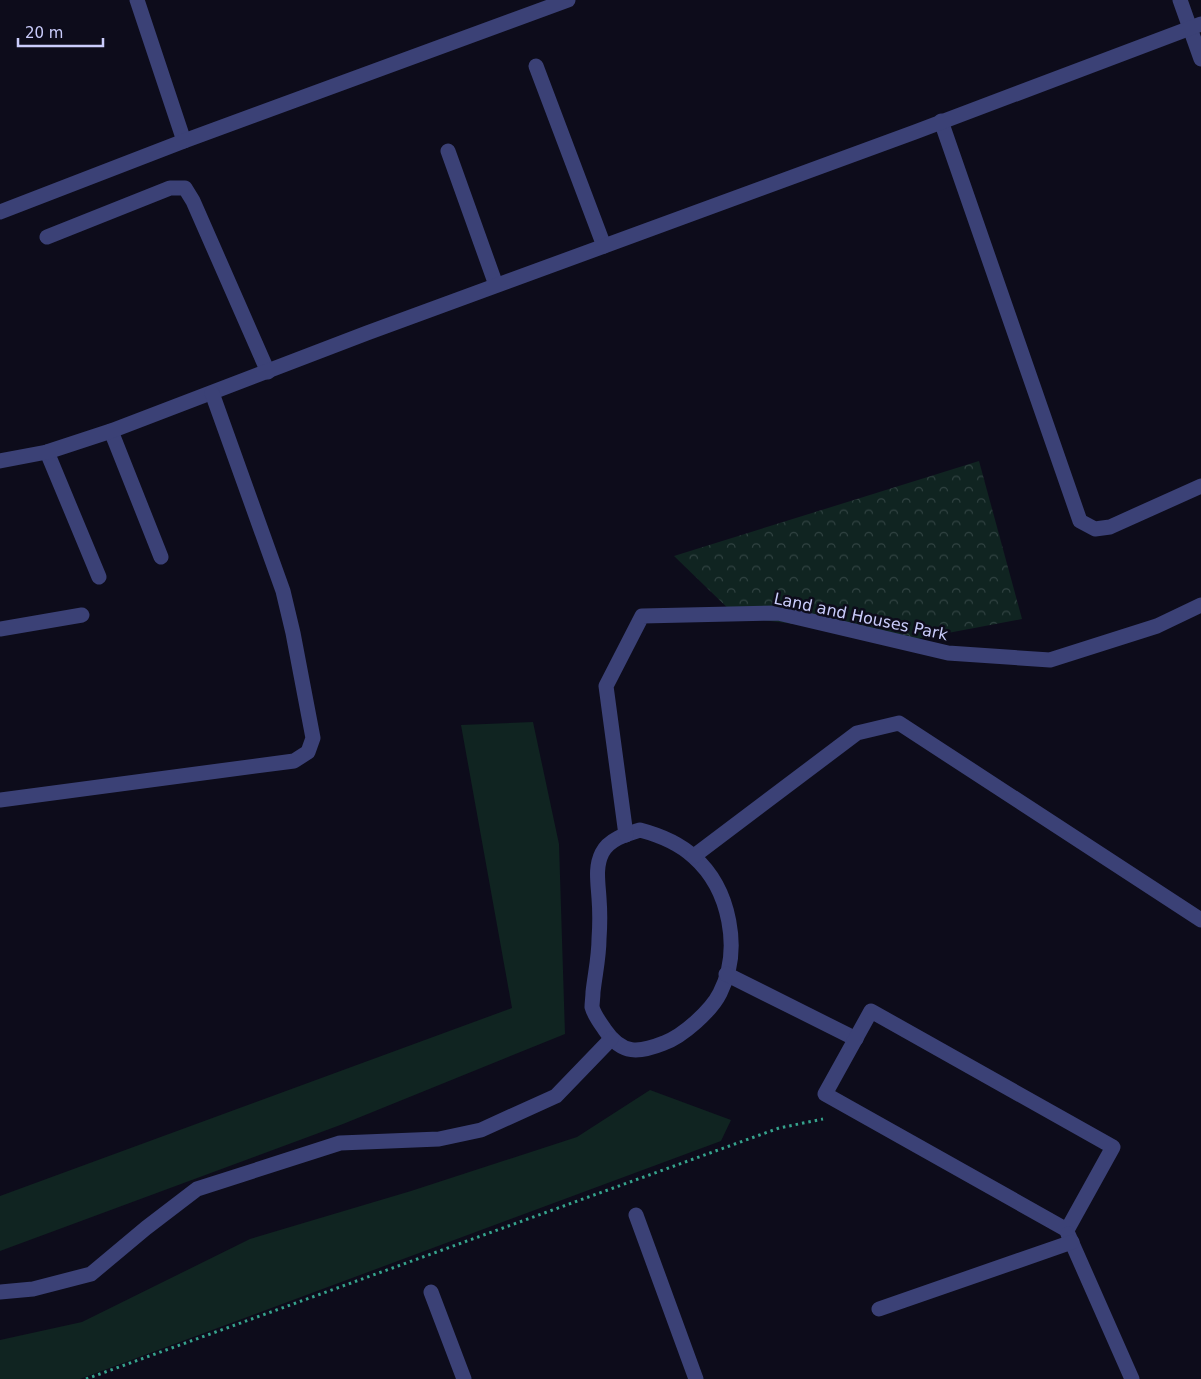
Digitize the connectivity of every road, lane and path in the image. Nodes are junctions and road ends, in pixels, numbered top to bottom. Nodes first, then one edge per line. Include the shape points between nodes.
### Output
1 (137, 0) edge
2 (568, 0) edge
3 (1180, 0) edge
4 (1195, 26) edge
5 (1201, 59) edge
6 (536, 66) dead end
7 (941, 121) junction
8 (184, 142) junction
9 (448, 151) dead end
10 (0, 212) edge
11 (47, 238) dead end
12 (604, 246) junction
13 (496, 285) junction
14 (268, 372) junction
15 (212, 393) junction
16 (111, 431) junction
17 (47, 452) junction
18 (0, 461) edge
19 (1201, 486) edge
20 (161, 557) dead end
21 (99, 577) dead end
22 (1201, 605) edge
23 (82, 615) dead end
24 (0, 629) edge
25 (0, 800) edge
26 (626, 834) junction
27 (694, 856) junction
28 (1201, 920) edge
29 (726, 974) junction
30 (611, 1039) junction
31 (856, 1039) junction
32 (859, 1113) junction
33 (636, 1214) dead end
34 (1069, 1236) junction
35 (0, 1292) edge
36 (431, 1292) dead end
37 (879, 1309) dead end
38 (86, 1379) edge
39 (464, 1379) edge
40 (696, 1379) edge
41 (1132, 1379) edge

1 - 8 street
2 - 8 street
3 - 4 street
4 - 5 street
4 - 7 street
6 - 12 street
7 - 12 street
7 - 19 street via 1080,521 1095,529 1110,527
8 - 10 street
9 - 13 street
11 - 14 street via 170,188 185,188
12 - 13 street
13 - 14 street
14 - 15 street
15 - 16 street
15 - 25 street via 283,591 313,738 308,752 294,761
16 - 17 street
16 - 20 street
17 - 18 street
17 - 21 street
22 - 26 street, Land and Houses Park via 1157,626 1050,660 948,653 778,613 642,616 606,686
23 - 24 street
26 - 27 street via 640,830 656,835
26 - 30 street via 602,852 597,870 599,940 592,1007
27 - 28 street via 857,733 899,724
27 - 29 street via 719,890 729,919 730,963
29 - 30 street via 720,994 704,1015 668,1042 645,1050 630,1050
29 - 31 street
30 - 35 street via 556,1096 481,1130 439,1139 340,1144 197,1189 91,1274 33,1289
31 - 32 street via 825,1094
31 - 34 street via 871,1011 1113,1148
32 - 34 street
32 - 38 path via 779,1128
33 - 40 street
34 - 37 street
34 - 41 street
36 - 39 street

